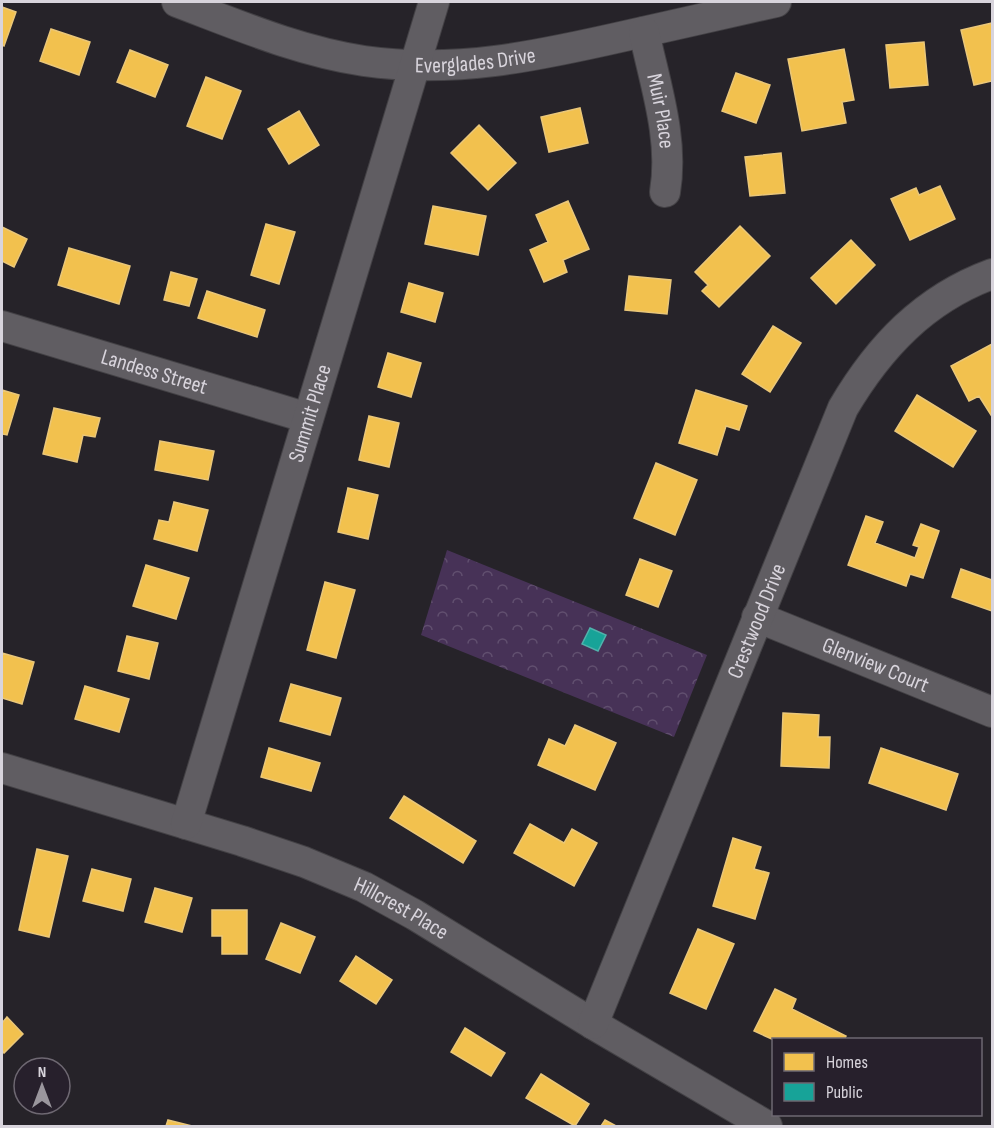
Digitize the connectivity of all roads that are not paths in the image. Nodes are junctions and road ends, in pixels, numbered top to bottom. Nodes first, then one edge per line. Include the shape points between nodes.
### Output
1 (177, 2) edge
2 (434, 2) edge
3 (776, 2) edge
4 (644, 32) junction
5 (415, 65) junction
6 (665, 192) dead end
7 (993, 274) edge
8 (2, 326) edge
9 (308, 418) junction
10 (757, 617) junction
11 (993, 712) edge
12 (2, 768) edge
13 (186, 824) junction
14 (593, 1024) junction
15 (766, 1126) edge

1 - 5 street, Everglades Drive via 275,40 364,61
2 - 5 street, Summit Place
3 - 4 street, Everglades Drive
4 - 5 street, Everglades Drive via 538,56 480,64
4 - 6 street, Muir Place via 668,147
5 - 9 street, Summit Place
7 - 10 street, Crestwood Drive via 944,297 915,318 863,374 836,421
8 - 9 street, Landess Street
9 - 13 street, Summit Place
10 - 11 street, Glenview Court
10 - 14 street, Crestwood Drive
12 - 13 street, Hillcrest Place
13 - 14 street, Hillcrest Place via 304,862 364,887
14 - 15 street, Hillcrest Place

